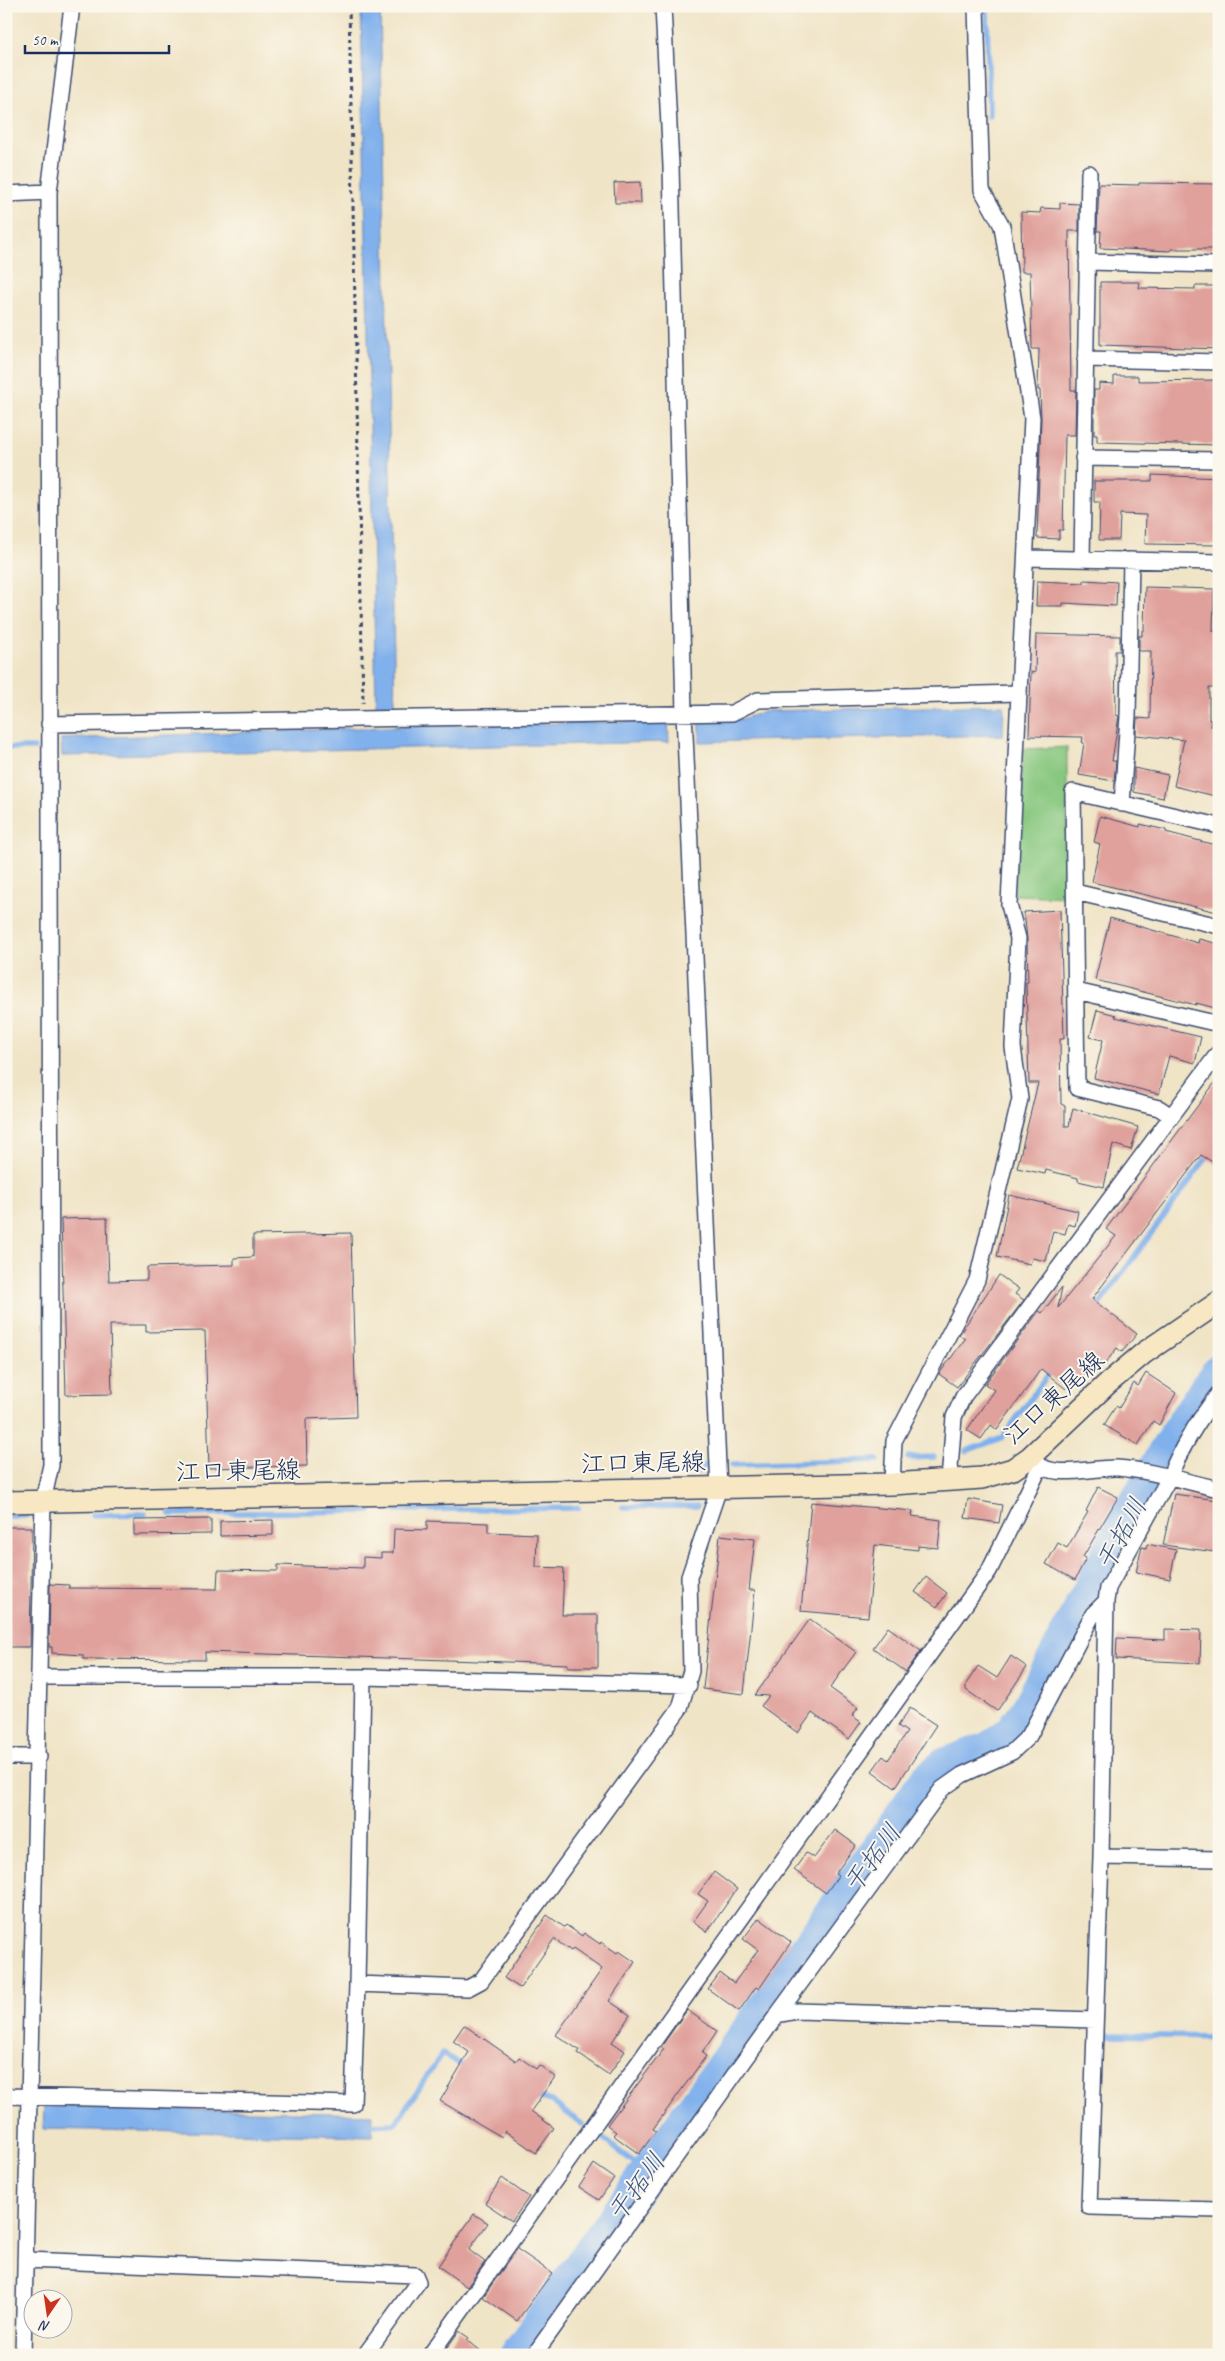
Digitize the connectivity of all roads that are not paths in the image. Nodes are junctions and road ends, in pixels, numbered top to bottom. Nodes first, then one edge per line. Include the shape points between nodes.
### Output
1 (72, 6) edge
2 (663, 6) edge
3 (974, 6) edge
4 (1089, 173) dead end
5 (49, 192) junction
6 (6, 194) edge
7 (1087, 262) junction
8 (1219, 264) edge
9 (1085, 359) junction
10 (1219, 362) edge
11 (1084, 458) junction
12 (1219, 460) edge
13 (1026, 558) junction
14 (1082, 559) junction
15 (1131, 560) junction
16 (1219, 562) edge
17 (1018, 694) junction
18 (684, 713) junction
19 (49, 724) junction
20 (1122, 804) junction
21 (1219, 826) edge
22 (1075, 892) junction
23 (1219, 926) edge
24 (1076, 990) junction
25 (1219, 1024) edge
26 (1219, 1052) edge
27 (1171, 1116) junction
28 (1219, 1302) edge
29 (1219, 1394) edge
30 (1035, 1462) junction
31 (1167, 1477) junction
32 (949, 1481) junction
33 (892, 1484) junction
34 (719, 1488) junction
35 (1219, 1489) edge
36 (43, 1501) junction
37 (6, 1502) edge
38 (1106, 1601) junction
39 (40, 1677) junction
40 (363, 1677) junction
41 (689, 1685) junction
42 (6, 1757) edge
43 (39, 1757) junction
44 (1101, 1857) junction
45 (1219, 1859) edge
46 (357, 1984) junction
47 (777, 2015) junction
48 (1095, 2020) junction
49 (6, 2096) edge
50 (30, 2097) junction
51 (1219, 2210) edge
52 (25, 2260) junction
53 (22, 2355) edge
54 (366, 2355) edge
55 (430, 2355) edge
56 (534, 2355) edge

1 - 5 street
2 - 18 street via 671,166
3 - 13 street via 982,190 1002,226 1032,418
4 - 7 street
5 - 6 street
5 - 19 street
7 - 8 street
7 - 9 street
9 - 10 street
9 - 11 street
11 - 12 street
11 - 14 street
13 - 14 street
13 - 17 street
14 - 15 street
15 - 16 street
15 - 20 street via 1128,716
17 - 18 street via 758,700 732,713
17 - 33 street via 1009,905 1018,938 1013,1048 1020,1099 977,1280 894,1441
18 - 19 street
18 - 34 street
19 - 36 street via 51,1465
20 - 21 street
20 - 22 street via 1073,792
22 - 23 street
22 - 24 street
24 - 25 street
24 - 27 street via 1077,1088 1159,1108
26 - 27 street
27 - 32 street via 963,1397 954,1418
28 - 30 main road, 江口東尾線 via 1144,1353 1107,1384
29 - 31 street via 1198,1422
30 - 31 street via 1061,1471 1118,1468
30 - 32 main road, 江口東尾線 via 982,1478
30 - 55 street via 989,1571
31 - 35 street
31 - 38 street via 1108,1588
32 - 33 main road, 江口東尾線
33 - 34 main road, 江口東尾線
34 - 36 main road, 江口東尾線
34 - 41 street via 689,1577
36 - 37 main road, 江口東尾線
36 - 39 street
38 - 44 street
38 - 47 street via 1093,1614 1029,1736 1012,1752 942,1789
39 - 40 street
39 - 43 street
40 - 41 street
40 - 46 street
41 - 46 street via 680,1708 481,1981 468,1988
42 - 43 street
43 - 50 street
44 - 45 street
44 - 48 street
46 - 50 street via 353,2104
47 - 48 street via 797,2011
47 - 56 street
48 - 51 street via 1089,2207
49 - 50 street
50 - 52 street
52 - 53 street
52 - 54 street via 415,2275 418,2282

